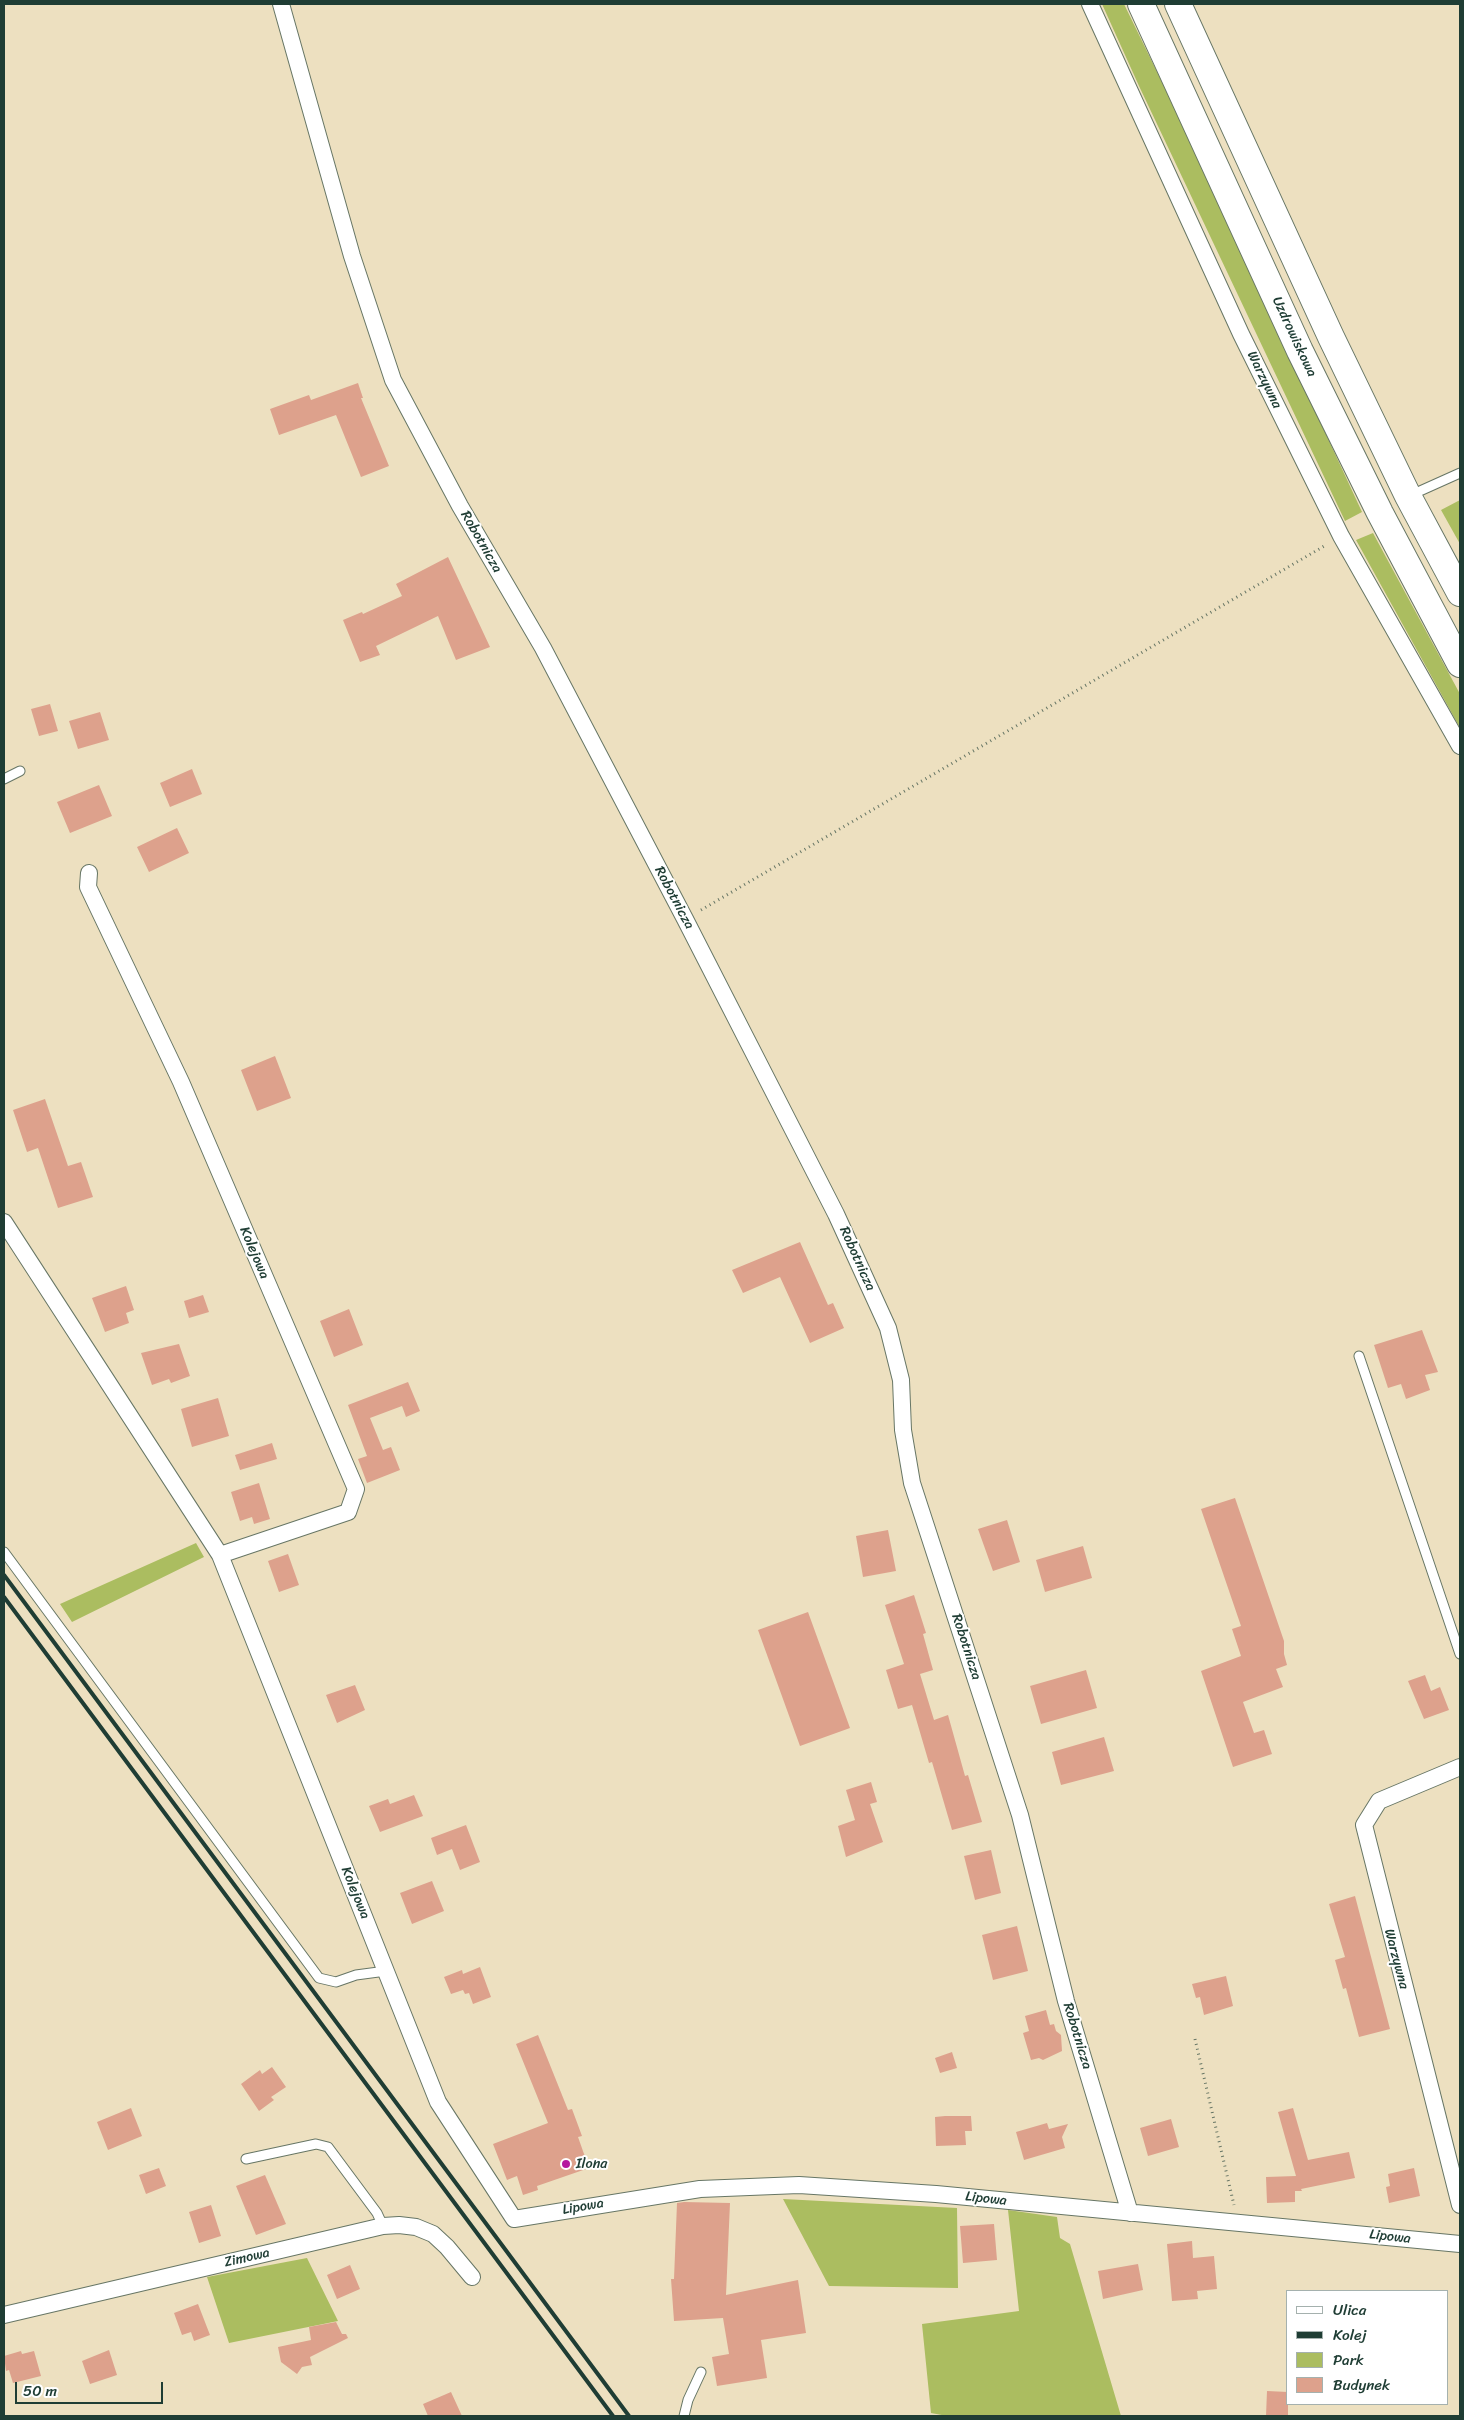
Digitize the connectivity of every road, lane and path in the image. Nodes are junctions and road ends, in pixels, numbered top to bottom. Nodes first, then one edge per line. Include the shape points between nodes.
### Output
1 (281, 4) edge
2 (1090, 4) edge
3 (1141, 4) edge
4 (1178, 4) edge
5 (1460, 473) edge
6 (1408, 496) junction
7 (1341, 536) junction
8 (1460, 593) edge
9 (1460, 664) edge
10 (1460, 746) edge
11 (20, 771) dead end
12 (4, 779) edge
13 (89, 873) dead end
14 (685, 919) junction
15 (4, 1222) edge
16 (1359, 1356) dead end
17 (4, 1552) edge
18 (220, 1556) junction
19 (1460, 1654) edge
20 (1460, 1768) edge
21 (386, 1971) junction
22 (1195, 2039) dead end
23 (246, 2159) dead end
24 (1460, 2204) edge
25 (1130, 2213) junction
26 (514, 2219) joint
27 (1239, 2223) junction
28 (383, 2226) junction
29 (1460, 2244) edge
30 (472, 2277) dead end
31 (4, 2315) edge
32 (701, 2372) dead end
33 (684, 2416) edge

1 - 14 street, Robotnicza via 352,256 393,380 460,506 544,648
2 - 7 street, Warzywna via 1234,319
3 - 9 main road, Uzdrowiskowa via 1300,351 1380,513
4 - 6 main road
5 - 6 lane
6 - 8 main road
7 - 10 street, Warzywna
7 - 14 path
11 - 12 lane
13 - 18 street, Kolejowa via 88,887 181,1082 356,1489 348,1512
14 - 25 street, Robotnicza via 836,1214 888,1328 901,1380 903,1430 912,1483 1020,1815 1066,2001
15 - 18 street, Kolejowa
16 - 19 lane
17 - 21 lane via 319,1978 336,1982 356,1975
18 - 21 street, Kolejowa
20 - 24 street, Warzywna via 1378,1801 1364,1825
21 - 26 street, Kolejowa via 438,2102
22 - 27 path
23 - 28 lane via 316,2144 328,2147 377,2213
25 - 26 street, Lipowa via 865,2188 799,2185 700,2189
25 - 27 street, Lipowa
27 - 29 street, Lipowa
28 - 30 street, Zimowa via 416,2227 433,2234 448,2246
28 - 31 street, Zimowa
32 - 33 lane

